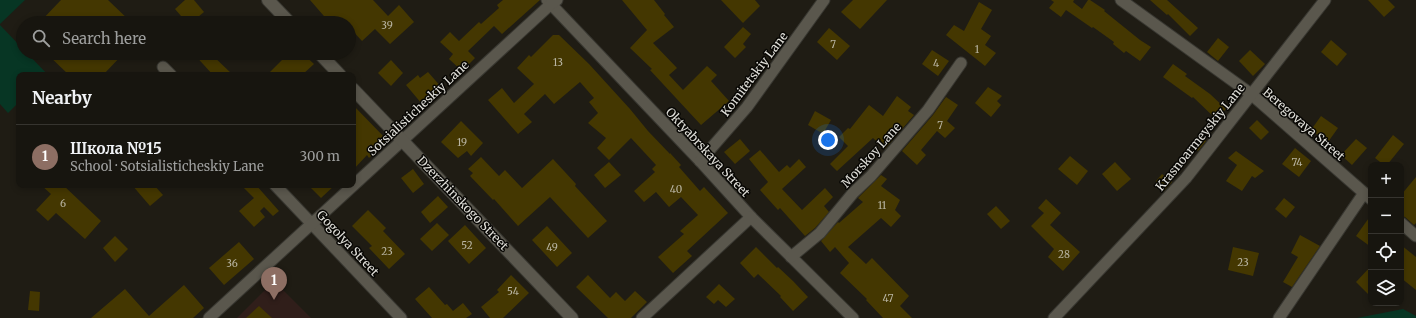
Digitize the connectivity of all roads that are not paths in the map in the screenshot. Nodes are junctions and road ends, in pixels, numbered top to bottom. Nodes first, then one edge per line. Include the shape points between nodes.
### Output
1 (268, 0) edge
2 (824, 0) edge
3 (1121, 0) edge
4 (1325, 0) edge
5 (552, 1) edge
6 (283, 16) edge
7 (326, 60) edge
8 (961, 63) dead end
9 (163, 66) dead end
10 (168, 72) edge
11 (337, 72) edge
12 (356, 92) edge
13 (1251, 94) junction
14 (402, 140) junction
15 (700, 161) junction
16 (356, 183) edge
17 (278, 188) edge
18 (351, 188) edge
19 (1367, 196) edge
20 (750, 217) junction
21 (312, 224) junction
22 (1404, 226) edge
23 (1416, 236) edge
24 (791, 257) junction
25 (209, 318) edge
26 (401, 318) edge
27 (572, 318) edge
28 (642, 318) edge
29 (853, 318) edge
30 (1054, 318) edge
31 (1279, 318) edge

1 - 6 street
2 - 15 street, Komitetskiy Lane via 747,107
3 - 13 street, Beregovaya Street
4 - 13 street, Krasnoarmeyskiy Lane
5 - 14 street, Sotsialisticheskiy Lane
5 - 15 street, Oktyabrskaya Street
7 - 11 street
8 - 24 street, Morskoy Lane via 928,110 871,176 853,193 820,233
9 - 10 street
12 - 14 street, Dzerzhinskogo Street
13 - 19 street, Beregovaya Street
13 - 30 street, Krasnoarmeyskiy Lane via 1186,178
14 - 16 street, Sotsialisticheskiy Lane
14 - 27 street, Dzerzhinskogo Street
15 - 20 street, Oktyabrskaya Street
17 - 21 street, Gogolya Street
18 - 21 street, Sotsialisticheskiy Lane
19 - 31 street
20 - 24 street, Oktyabrskaya Street
20 - 28 street
21 - 25 street, Sotsialisticheskiy Lane
21 - 26 street, Gogolya Street
22 - 23 street
24 - 29 street, Oktyabrskaya Street

